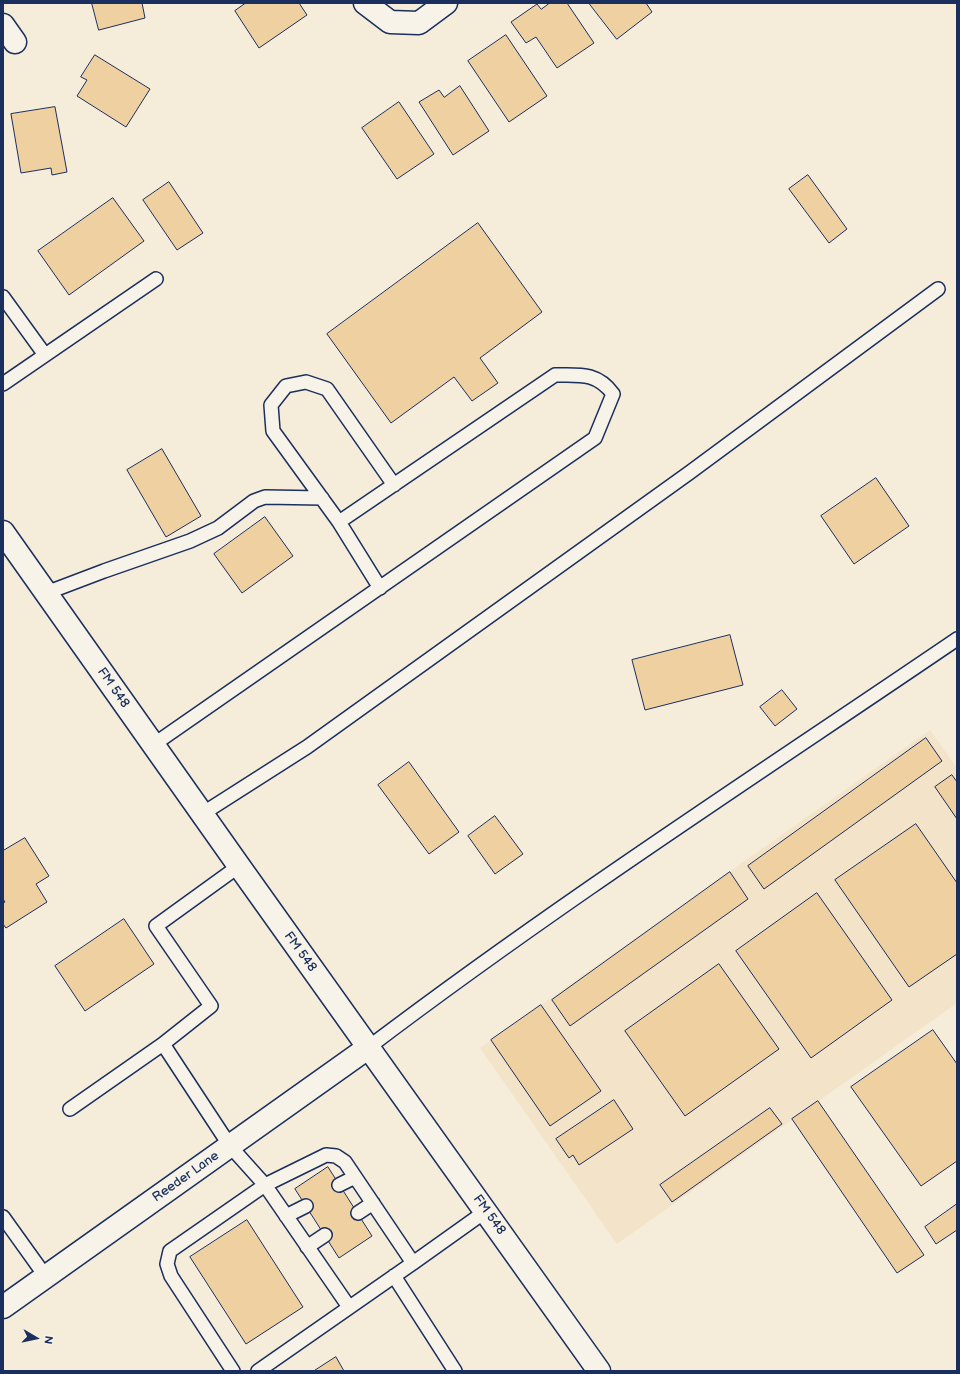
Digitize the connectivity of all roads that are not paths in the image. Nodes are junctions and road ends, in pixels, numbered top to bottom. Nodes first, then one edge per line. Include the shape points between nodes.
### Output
1 (365, 3) edge
2 (446, 3) edge
3 (156, 279) dead end
4 (938, 289) dead end
5 (3, 297) edge
6 (45, 355) junction
7 (3, 384) edge
8 (394, 485) junction
9 (322, 498) junction
10 (339, 522) junction
11 (3, 532) edge
12 (380, 588) junction
13 (46, 593) junction
14 (957, 639) edge
15 (153, 745) junction
16 (202, 814) junction
17 (239, 866) junction
18 (163, 1044) junction
19 (369, 1047) junction
20 (70, 1109) dead end
21 (230, 1146) junction
22 (355, 1177) junction
23 (265, 1185) junction
24 (339, 1185) dead end
25 (373, 1203) junction
26 (306, 1206) dead end
27 (486, 1211) junction
28 (358, 1213) dead end
29 (286, 1216) junction
30 (3, 1218) edge
31 (325, 1235) dead end
32 (307, 1247) junction
33 (414, 1263) junction
34 (394, 1276) junction
35 (46, 1277) junction
36 (3, 1307) edge
37 (349, 1307) junction
38 (233, 1371) edge
39 (258, 1371) edge
40 (455, 1371) edge
41 (599, 1371) edge

1 - 2 main road via 390,22 419,22
3 - 6 lane
4 - 16 lane via 690,473 307,747
5 - 6 lane
6 - 7 lane
8 - 9 lane via 327,389 306,382 286,386 271,405 273,431
8 - 10 lane
8 - 12 lane via 555,375 586,375 606,384 613,394 595,438
9 - 10 lane
9 - 13 lane via 265,497 254,500 218,528 190,541
10 - 12 lane
11 - 13 main road, FM 548 / FM 548
12 - 15 lane
13 - 15 main road, FM 548 / FM 548
14 - 19 lane via 562,908 440,993
15 - 16 main road, FM 548 / FM 548
16 - 17 main road, FM 548 / FM 548
17 - 18 lane via 156,926 211,1006
17 - 19 main road, FM 548 / FM 548
18 - 20 lane
18 - 21 lane
19 - 21 main road, Reeder Lane
19 - 27 main road, FM 548 / FM 548
21 - 23 lane
21 - 35 main road, Reeder Lane
22 - 23 lane via 345,1162 336,1156 326,1155
22 - 24 lane
22 - 25 lane
23 - 29 lane
23 - 38 lane via 170,1252 167,1264 171,1276
25 - 28 lane
25 - 33 lane
26 - 29 lane
27 - 33 lane
27 - 41 main road, FM 548 / FM 548
29 - 32 lane
30 - 35 lane
31 - 32 lane
32 - 37 lane
33 - 34 lane
34 - 37 lane
34 - 40 lane
35 - 36 main road, Reeder Lane
37 - 39 lane

